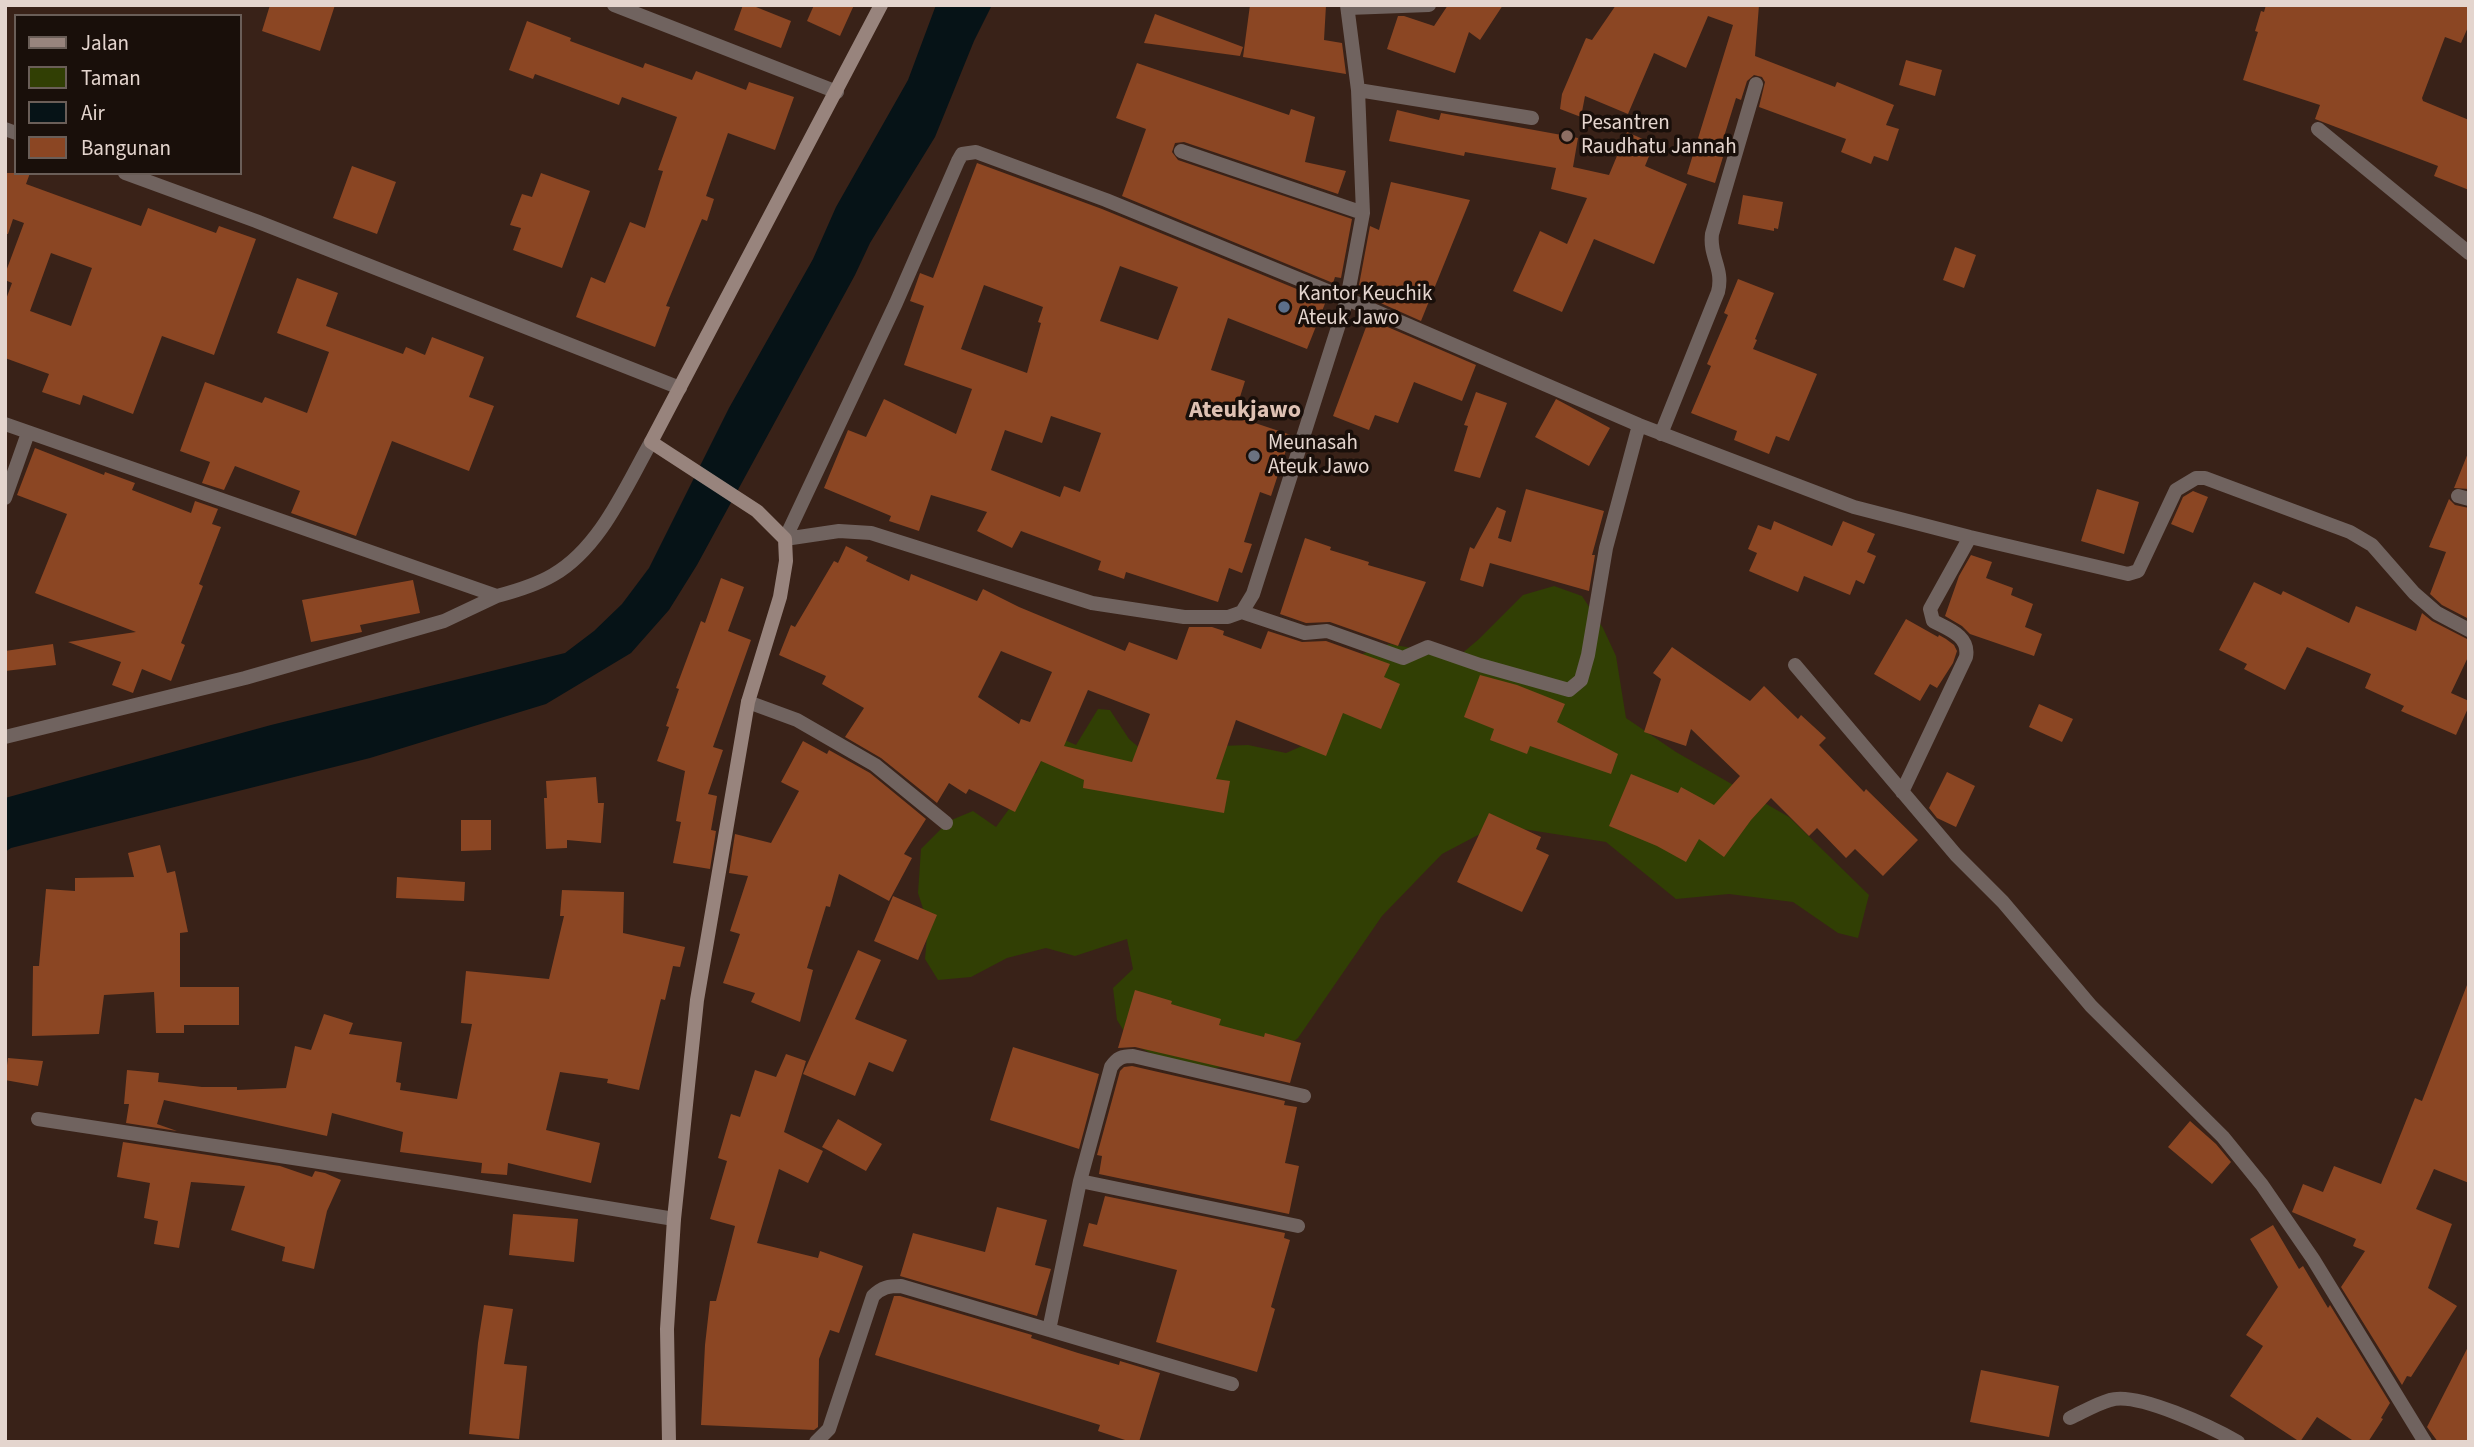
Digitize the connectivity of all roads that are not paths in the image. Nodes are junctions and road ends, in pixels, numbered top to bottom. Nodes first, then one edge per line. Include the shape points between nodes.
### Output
1 (614, 5) edge
2 (881, 5) edge
3 (1429, 5) edge
4 (1348, 6) edge
5 (1756, 84) dead end
6 (1358, 90) junction
7 (837, 92) junction
8 (1532, 118) dead end
9 (2318, 129) dead end
10 (1181, 151) dead end
11 (130, 175) edge
12 (1363, 213) junction
13 (2469, 253) edge
14 (1347, 299) junction
15 (680, 388) junction
16 (5, 424) edge
17 (1639, 425) junction
18 (28, 433) junction
19 (1661, 434) junction
20 (651, 442) junction
21 (5, 498) edge
22 (1970, 537) junction
23 (785, 539) junction
24 (497, 596) junction
25 (1242, 612) junction
26 (2469, 630) edge
27 (1795, 665) dead end
28 (748, 702) junction
29 (5, 737) edge
30 (1902, 792) junction
31 (946, 823) dead end
32 (1304, 1096) dead end
33 (38, 1119) dead end
34 (1080, 1181) junction
35 (674, 1219) junction
36 (1298, 1226) dead end
37 (1049, 1330) junction
38 (1232, 1384) dead end
39 (2070, 1418) dead end
40 (669, 1442) edge
41 (816, 1442) edge
42 (2238, 1442) edge
43 (2425, 1442) edge

1 - 7 street
2 - 7 street
3 - 4 street
4 - 6 street
5 - 19 street via 1712,234 1710,249 1720,271 1718,292
6 - 8 street
6 - 12 street
7 - 15 street
9 - 13 street
10 - 12 street
11 - 15 street
12 - 14 street
14 - 17 street
14 - 23 street via 986,153 962,154
14 - 25 street via 1253,594
15 - 20 street
16 - 18 street
17 - 19 street
17 - 25 street via 1606,548 1585,667 1581,680 1569,690 1429,647 1403,658 1327,631 1305,633
18 - 21 street
18 - 24 street
19 - 22 street via 1854,507
20 - 23 street via 757,510
20 - 24 street via 604,524 574,560 552,576
22 - 26 street via 2134,573 2176,490 2205,478 2372,545 2414,593 2437,613
22 - 30 street via 1930,609 1933,621 1964,640 1966,657
23 - 25 street via 839,531 871,533 1092,603 1184,617 1228,617
23 - 28 street via 780,597
24 - 29 street via 444,621 378,640
27 - 30 street
28 - 31 street via 797,720 875,765
28 - 35 street via 697,1000
30 - 43 street via 2091,1006 2222,1137 2262,1185
32 - 34 street via 1123,1056 1111,1067
33 - 35 street
34 - 36 street
34 - 37 street
35 - 40 street via 667,1329
37 - 38 street
37 - 41 street via 901,1286 880,1289 873,1296 829,1429
39 - 42 street via 2112,1399 2132,1399 2206,1424

